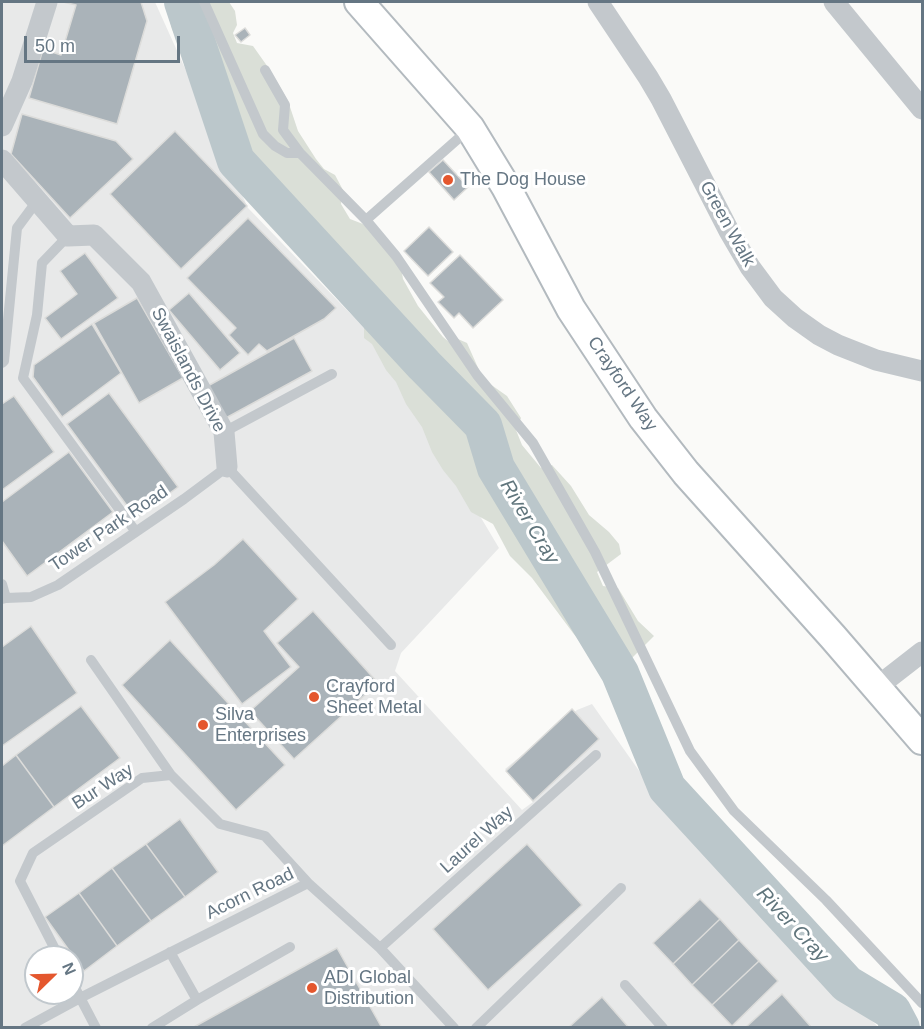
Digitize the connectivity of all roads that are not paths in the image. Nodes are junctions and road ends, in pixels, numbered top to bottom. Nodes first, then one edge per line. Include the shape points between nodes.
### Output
1 (47, 2) edge
2 (204, 2) edge
3 (359, 2) edge
4 (598, 2) edge
5 (834, 2) edge
6 (265, 70) dead end
7 (922, 109) edge
8 (2, 126) edge
9 (470, 128) junction
10 (300, 153) junction
11 (2, 160) edge
12 (37, 201) junction
13 (366, 220) junction
14 (68, 236) junction
15 (2, 363) edge
16 (922, 371) edge
17 (332, 374) dead end
18 (224, 432) junction
19 (227, 467) junction
20 (136, 532) junction
21 (2, 584) edge
22 (4, 599) edge
23 (391, 645) dead end
24 (922, 652) edge
25 (92, 660) dead end
26 (877, 687) junction
27 (922, 740) edge
28 (596, 755) dead end
29 (171, 775) junction
30 (308, 883) junction
31 (621, 888) dead end
32 (53, 945) edge
33 (290, 947) dead end
34 (380, 948) junction
35 (170, 952) junction
36 (625, 985) dead end
37 (84, 996) edge
38 (197, 1000) junction
39 (922, 1003) edge
40 (67, 1005) edge
41 (84, 1005) edge
42 (25, 1028) edge
43 (96, 1028) edge
44 (152, 1028) edge
45 (454, 1028) edge
46 (476, 1028) edge
47 (663, 1028) edge

1 - 8 street via 22,81
2 - 10 lane via 263,134 287,153
3 - 9 main road, Crayford Way
4 - 16 street, Green Walk via 648,77 729,231 773,298 805,326 843,347
5 - 7 street
6 - 10 lane via 285,105 283,130
9 - 13 lane
9 - 26 main road, Crayford Way via 572,309 643,418 686,473
10 - 13 lane
11 - 12 street
12 - 14 street
12 - 15 lane via 17,228
13 - 39 lane via 396,256 477,375 533,443 595,552 690,751 734,811 826,900
14 - 18 street, Swaislands Drive via 94,235 141,282
14 - 20 lane via 42,264 37,315 23,378
17 - 18 lane
18 - 19 street, Swaislands Drive
19 - 20 lane, Tower Park Road
19 - 23 lane
20 - 22 lane, Tower Park Road via 58,585 31,597
21 - 22 lane
24 - 26 street
25 - 29 lane
26 - 27 main road, Crayford Way
28 - 34 lane, Laurel Way
29 - 30 lane via 220,824 265,836
29 - 32 lane, Bur Way via 142,778 33,854 20,881
30 - 34 lane, Acorn Road
30 - 35 lane, Acorn Road
31 - 46 lane
33 - 38 lane
34 - 45 lane, Acorn Road
35 - 37 lane, Acorn Road
35 - 38 lane
36 - 47 lane
38 - 44 lane
40 - 42 lane, Acorn Road
41 - 43 lane

